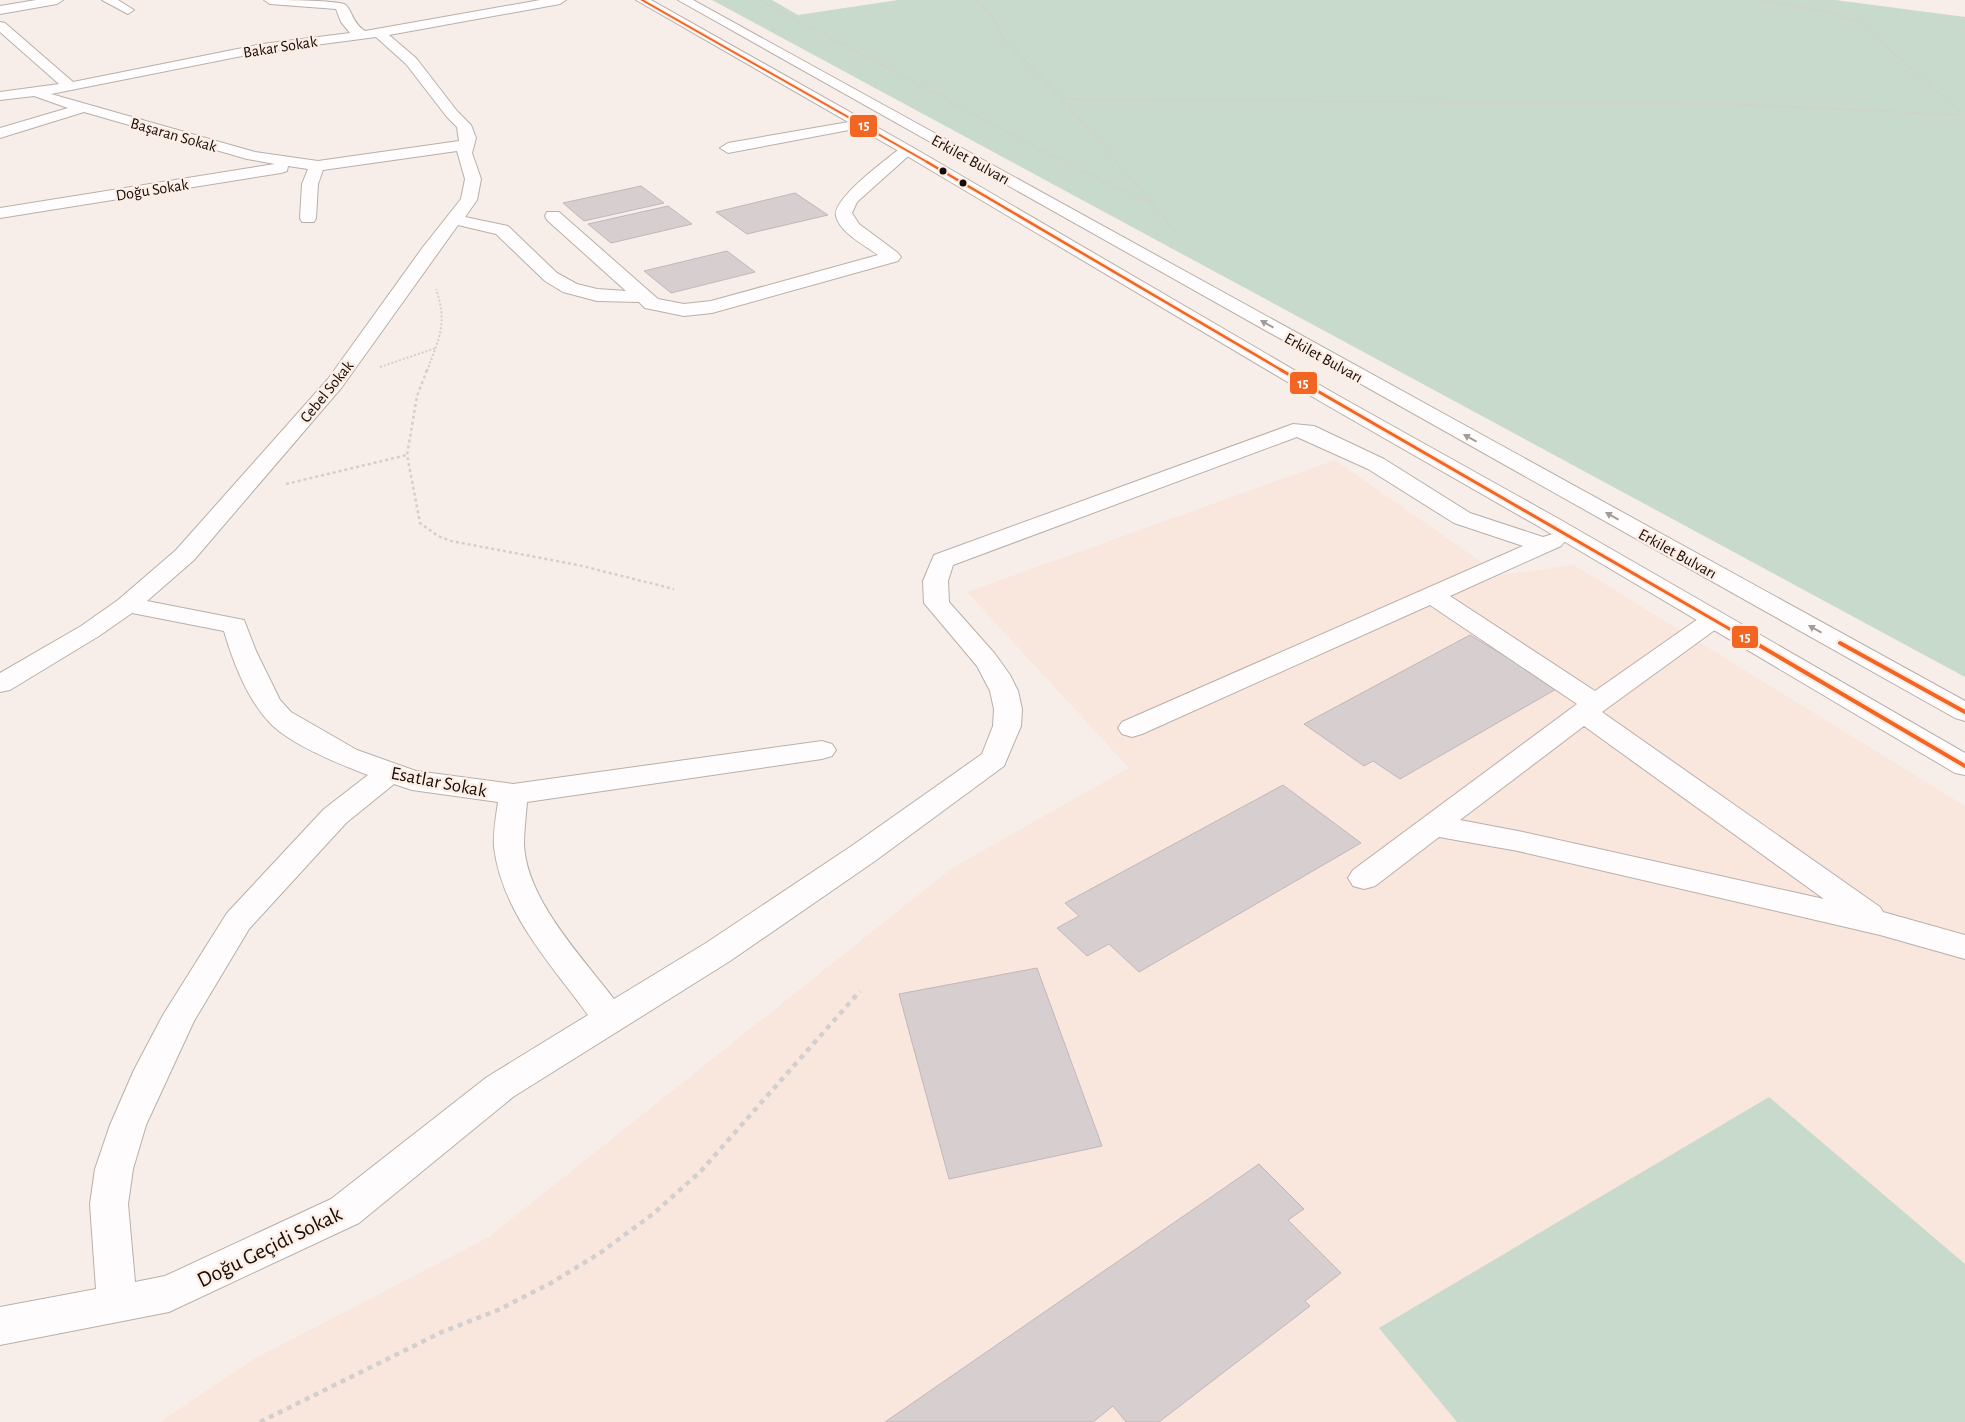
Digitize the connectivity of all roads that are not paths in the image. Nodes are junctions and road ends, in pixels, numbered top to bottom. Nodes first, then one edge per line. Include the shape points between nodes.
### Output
1 (58, 0) edge
2 (108, 0) edge
3 (270, 0) edge
4 (560, 0) edge
5 (642, 0) edge
6 (684, 0) edge
7 (0, 10) edge
8 (128, 10) dead end
9 (0, 26) edge
10 (370, 34) junction
11 (70, 88) junction
12 (31, 92) junction
13 (0, 96) edge
14 (82, 108) junction
15 (860, 124) junction
16 (0, 133) edge
17 (467, 145) junction
18 (728, 148) dead end
19 (908, 150) junction
20 (311, 165) junction
21 (0, 213) edge
22 (553, 216) dead end
23 (308, 218) dead end
24 (456, 220) junction
25 (644, 297) junction
26 (1556, 540) junction
27 (1432, 595) junction
28 (127, 605) junction
29 (1714, 619) junction
30 (0, 684) edge
31 (1589, 708) junction
32 (1965, 712) edge
33 (1132, 728) dead end
34 (822, 750) dead end
35 (1965, 766) edge
36 (389, 773) junction
37 (513, 794) junction
38 (1434, 826) junction
39 (1364, 878) dead end
40 (1880, 923) junction
41 (1965, 947) edge
42 (610, 1019) junction
43 (117, 1304) junction
44 (0, 1326) edge

1 - 7 street
2 - 8 street
3 - 10 street, Cebel Sokak via 339,6 350,26
4 - 10 street, Bakar Sokak
5 - 15 street, Erkilet Bulvarı
32 -> 6 street, Erkilet Bulvarı
9 - 11 street
10 - 11 street, Bakar Sokak via 254,50
10 - 17 street, Cebel Sokak via 415,65 464,125
11 - 12 street, Bakar Sokak
12 - 13 street, Bakar Sokak
12 - 14 street, Başaran Sokak
14 - 16 street
14 - 20 street, Başaran Sokak via 253,156
15 - 18 street
15 - 19 street, Erkilet Bulvarı
17 - 20 street, Doğu Sokak
17 - 24 street, Cebel Sokak via 464,153 474,186
19 - 25 street via 850,200 844,213 853,228 892,257 703,308 661,307
19 - 26 street, Erkilet Bulvarı via 1330,398
20 - 21 street, Doğu Sokak
20 - 23 street via 314,171
22 - 25 street
24 - 25 street via 502,230 551,277 570,288 597,295
24 - 28 street, Cebel Sokak via 335,384 185,555
26 - 27 street
26 - 29 street, Erkilet Bulvarı
26 - 42 street, Doğu Geçidi Sokak via 1462,518 1376,464 1306,430 1293,430 943,560 935,579 937,603 986,660 1004,691 1008,708 1007,726 994,759 856,859 718,952
27 - 31 street
27 - 33 street
28 - 30 street, Cebel Sokak via 43,661
28 - 36 street, Esatlar Sokak via 235,625 243,651 268,703 281,718 326,747
29 - 31 street
29 - 35 street, Erkilet Bulvarı
31 - 38 street
31 - 40 street
34 - 37 street, Esatlar Sokak
36 - 37 street, Esatlar Sokak via 412,780
36 - 43 street via 335,816 238,921 180,1015 128,1124 114,1169 109,1204
37 - 42 street via 509,845 521,892 530,911
38 - 39 street
38 - 40 street
40 - 41 street
42 - 43 street, Doğu Geçidi Sokak via 500,1087 345,1211 169,1294
43 - 44 street, Doğu Geçidi Sokak

